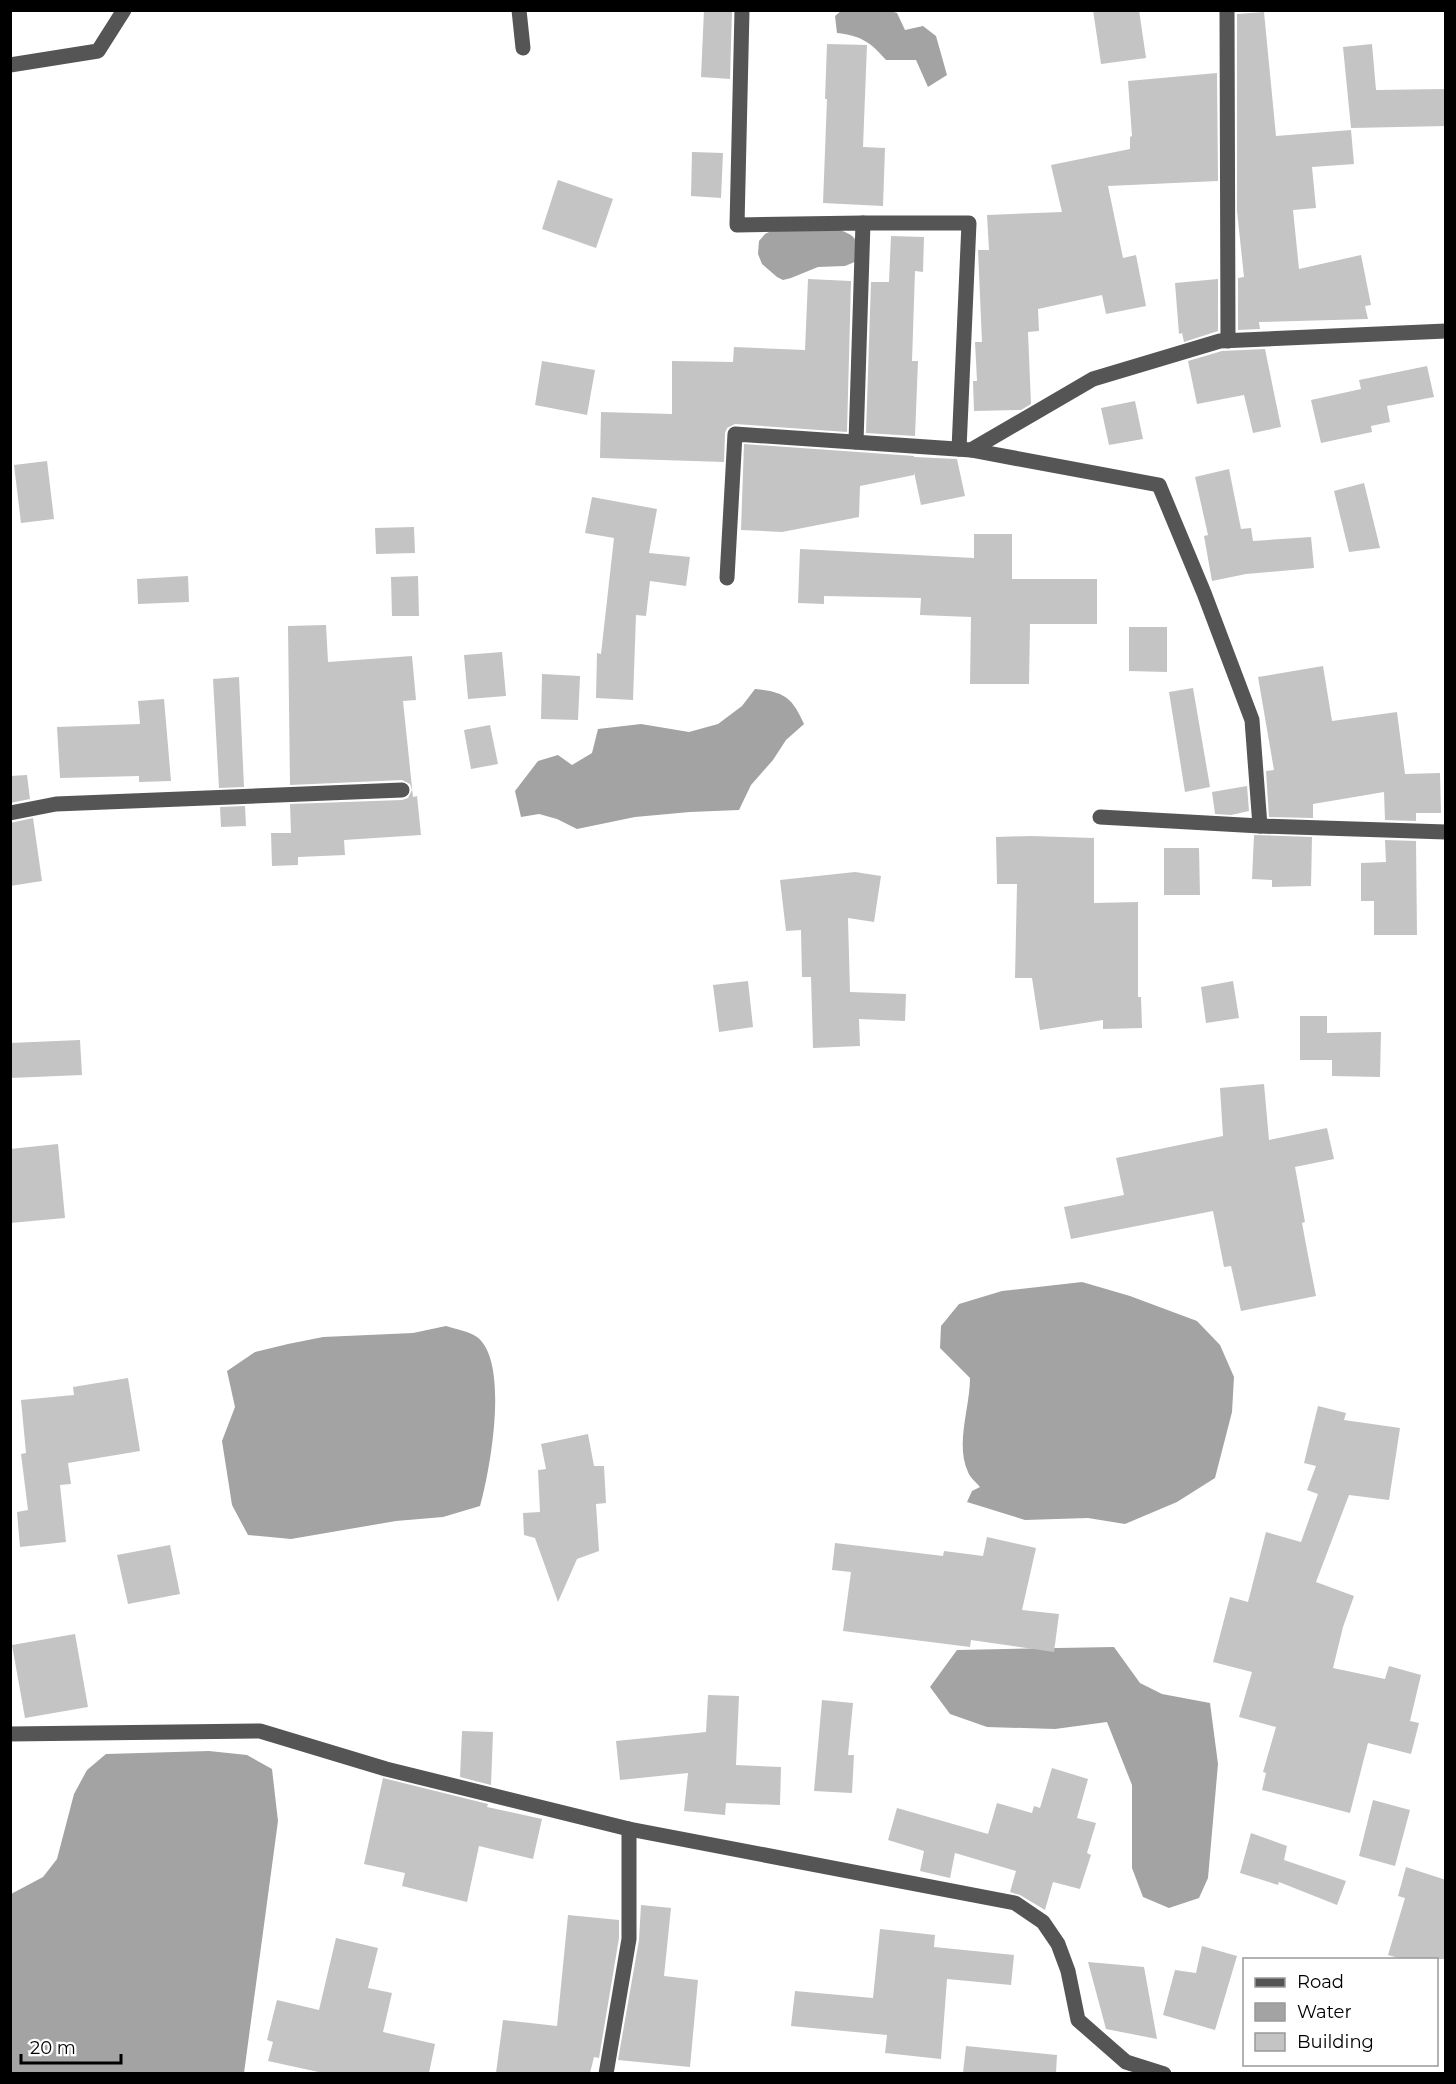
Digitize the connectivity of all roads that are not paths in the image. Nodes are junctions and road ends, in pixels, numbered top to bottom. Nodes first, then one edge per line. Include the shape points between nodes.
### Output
1 (124, 10) edge
2 (519, 10) edge
3 (742, 10) edge
4 (1227, 10) edge
5 (523, 48) dead end
6 (10, 65) edge
7 (863, 223) junction
8 (1446, 332) edge
9 (1228, 341) junction
10 (856, 442) junction
11 (965, 449) junction
12 (727, 578) dead end
13 (402, 790) dead end
14 (10, 813) edge
15 (1100, 817) dead end
16 (1260, 826) junction
17 (1446, 832) edge
18 (10, 1734) edge
19 (629, 1829) junction
20 (606, 2073) edge
21 (1164, 2073) edge

1 - 6 street via 98,51
2 - 5 street
3 - 7 street via 737,225
4 - 9 street
7 - 10 street
7 - 11 street via 969,223
8 - 9 street
9 - 11 street via 1093,379
10 - 11 street
10 - 12 street via 735,434
11 - 16 street via 1159,485 1252,720
13 - 14 street via 56,804
15 - 16 street
16 - 17 street
18 - 19 street via 260,1731 386,1769
19 - 20 street via 629,1940
19 - 21 street via 1015,1903 1043,1922 1058,1944 1078,2020 1126,2062

